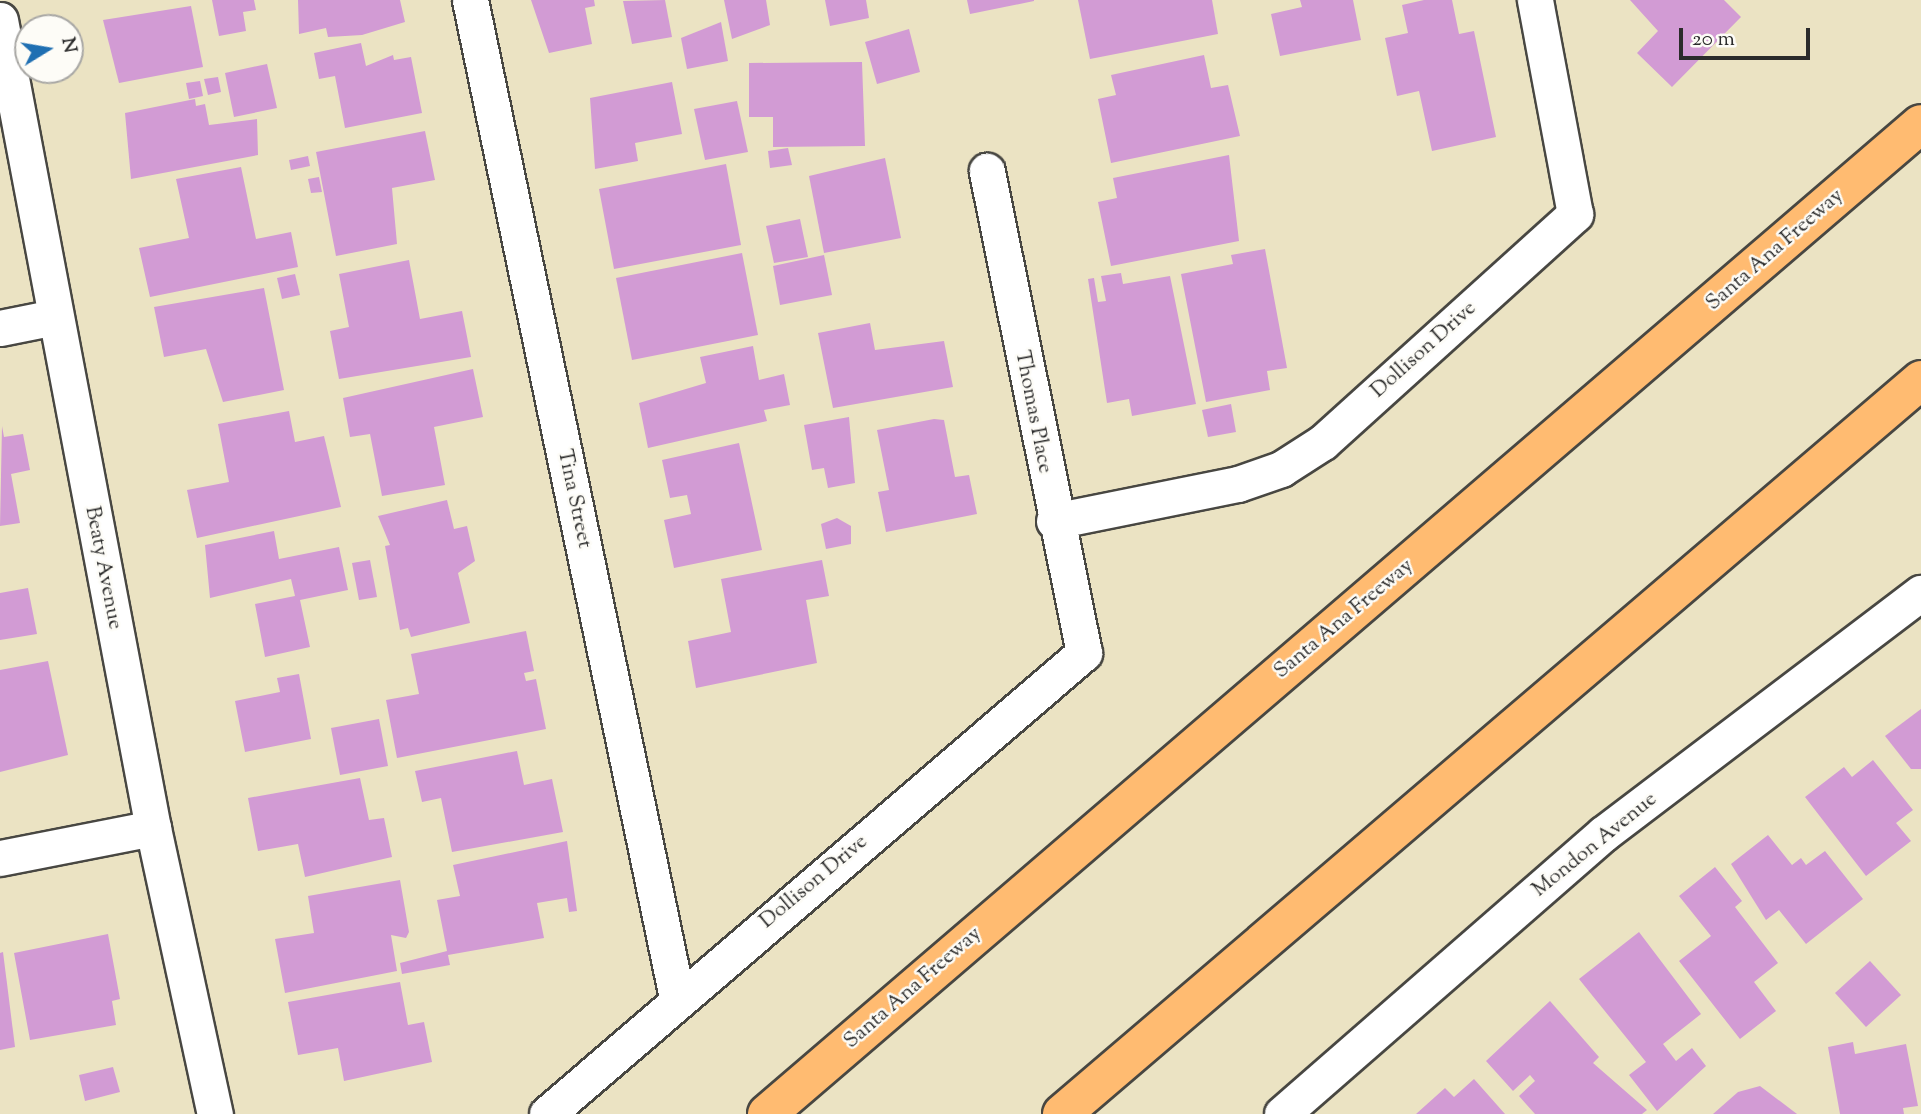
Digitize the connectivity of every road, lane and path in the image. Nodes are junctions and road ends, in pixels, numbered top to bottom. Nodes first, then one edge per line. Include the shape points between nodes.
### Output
1 (470, 0) edge
2 (1535, 0) edge
3 (0, 20) edge
4 (1921, 124) edge
5 (987, 171) dead end
6 (55, 317) junction
7 (0, 328) edge
8 (1921, 380) edge
9 (1054, 521) junction
10 (1921, 593) edge
11 (1084, 653) joint
12 (153, 828) junction
13 (0, 858) edge
14 (677, 998) junction
15 (215, 1114) edge
16 (547, 1114) edge
17 (767, 1114) edge
18 (1062, 1114) edge
19 (1282, 1114) edge

1 - 14 street, Tina Street
2 - 9 street, Dollison Drive via 1575,214 1323,442 1280,469 1238,484
3 - 6 street, Beaty Avenue
4 - 17 highway, Santa Ana Freeway
5 - 9 street, Thomas Place
6 - 7 street
6 - 12 street, Beaty Avenue
8 - 18 highway
9 - 11 street, Thomas Place
10 - 19 street, Mondon Avenue via 1604,834
11 - 14 street, Dollison Drive
12 - 13 street
12 - 15 street, Beaty Avenue
14 - 16 street, Dollison Drive

